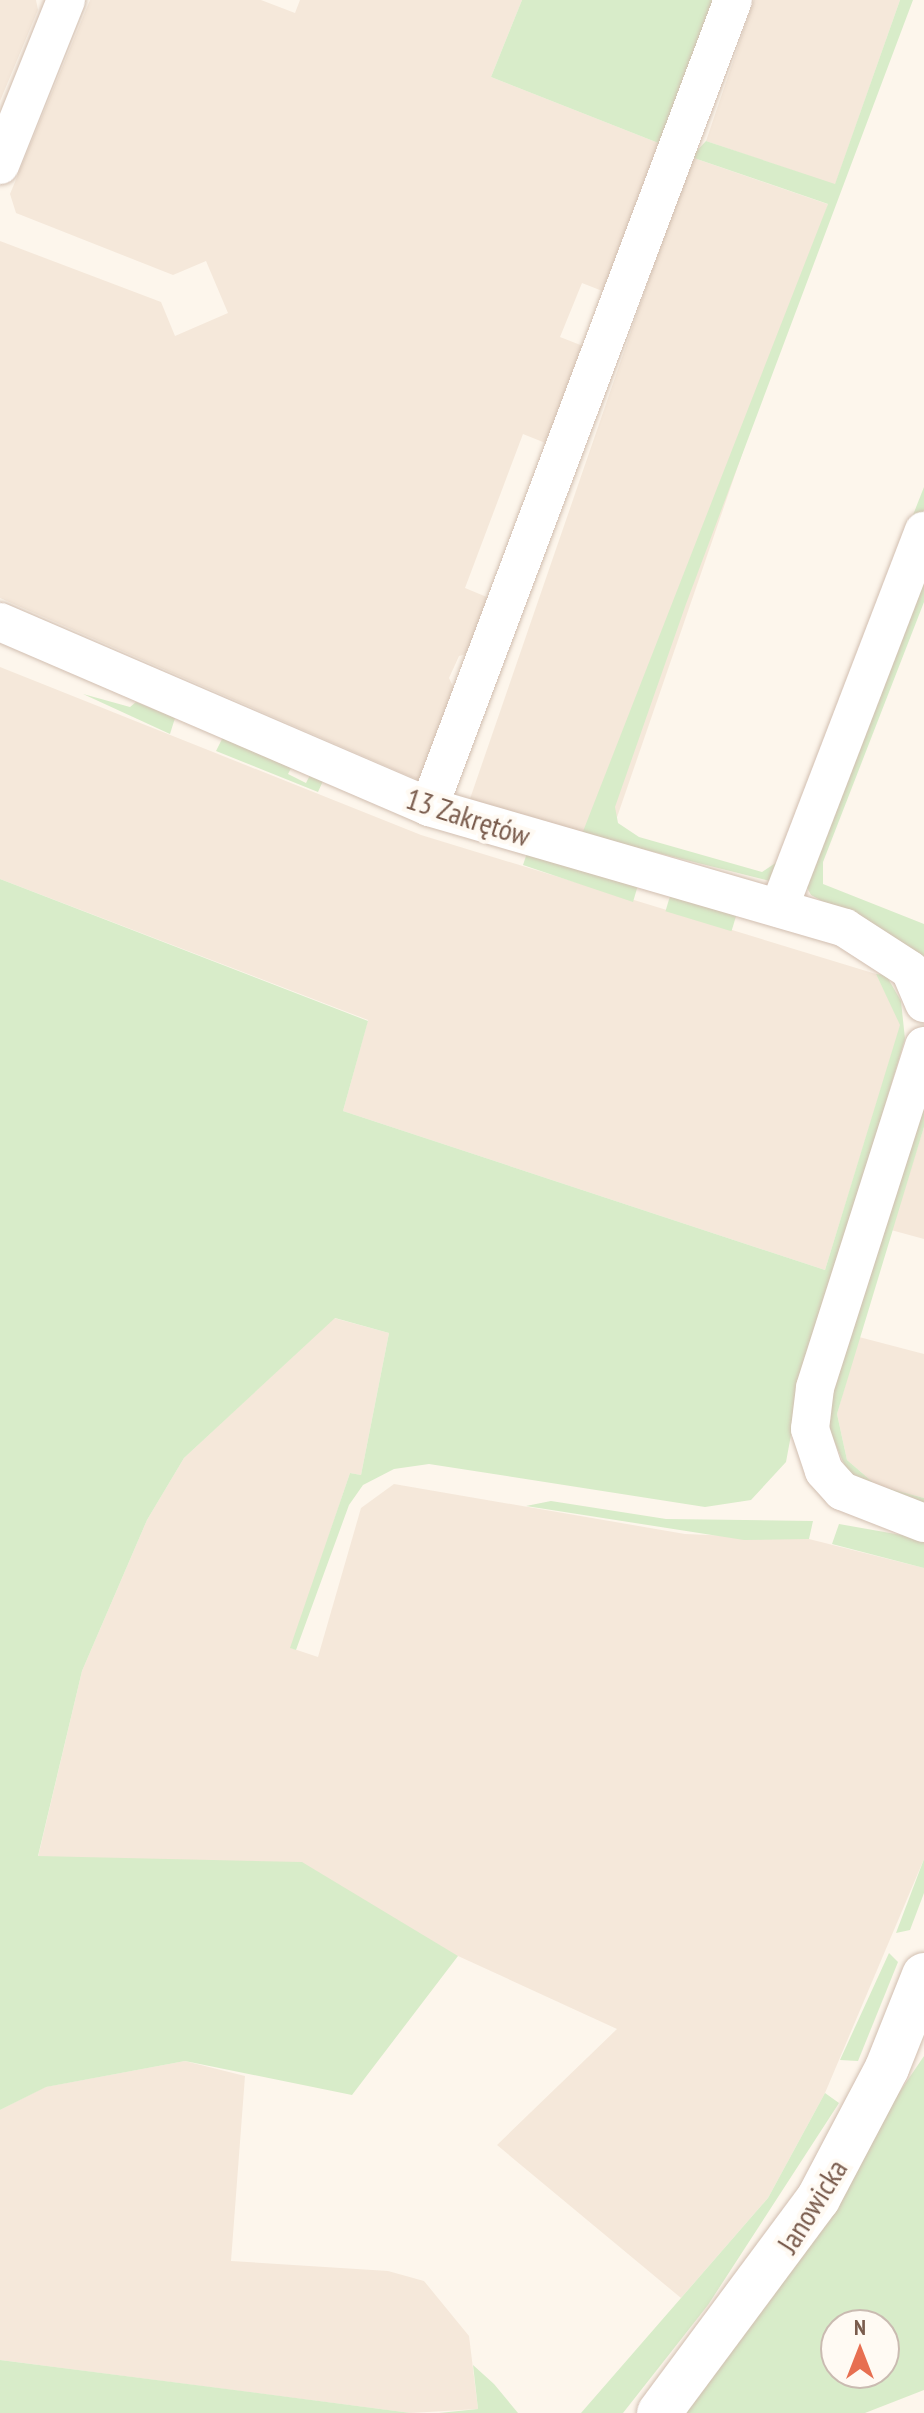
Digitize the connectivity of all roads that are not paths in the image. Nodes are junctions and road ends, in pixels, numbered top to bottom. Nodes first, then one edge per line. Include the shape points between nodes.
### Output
1 (66, 0) edge
2 (733, 0) edge
3 (0, 165) edge
4 (924, 531) edge
5 (0, 622) edge
6 (429, 807) junction
7 (779, 908) junction
8 (924, 1003) edge
9 (924, 1046) edge
10 (924, 1523) edge
11 (924, 1975) edge
12 (659, 2413) edge

1 - 3 street
2 - 6 street
4 - 7 street
5 - 6 street, 13 Zakrętów
6 - 7 street, 13 Zakrętów
7 - 8 street, 13 Zakrętów via 874,941 910,970
9 - 10 street via 815,1388 810,1429 824,1471 842,1491
11 - 12 street, Janowicka via 887,2068 818,2199

